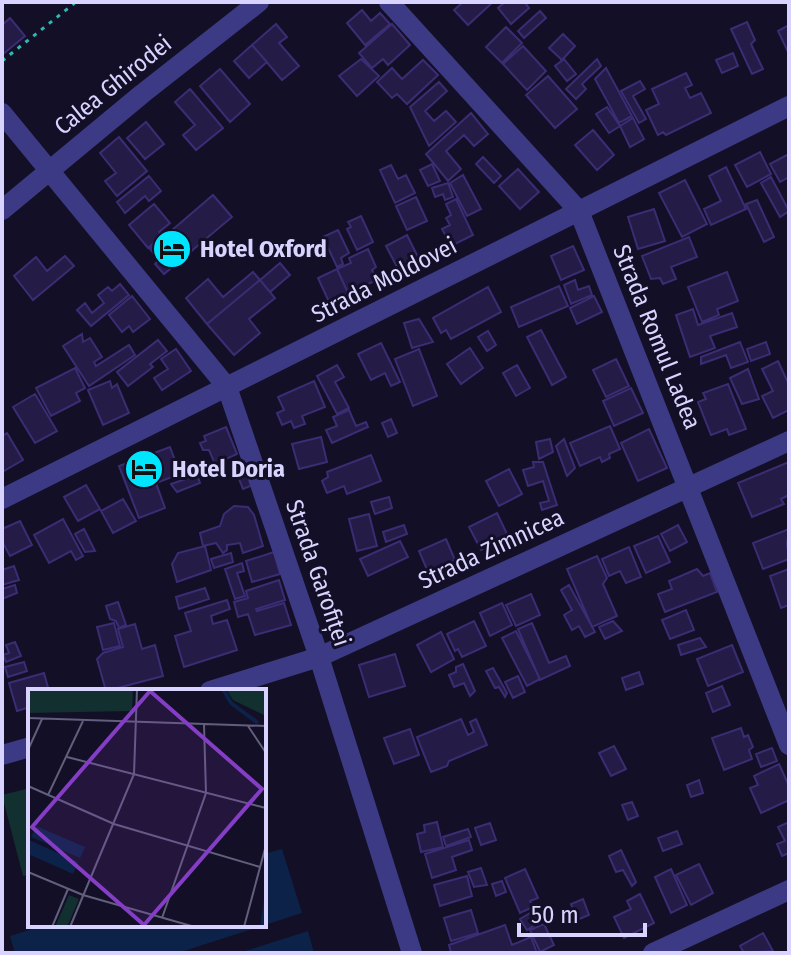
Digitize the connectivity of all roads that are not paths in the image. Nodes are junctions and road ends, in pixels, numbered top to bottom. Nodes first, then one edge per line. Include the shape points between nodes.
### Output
1 (259, 2) edge
2 (389, 2) edge
3 (789, 106) edge
4 (2, 113) edge
5 (49, 171) junction
6 (2, 210) edge
7 (579, 211) junction
8 (227, 387) junction
9 (789, 441) edge
10 (688, 486) junction
11 (2, 499) edge
12 (319, 657) junction
13 (216, 689) edge
14 (789, 745) edge
15 (28, 748) edge
16 (2, 755) edge
17 (789, 890) edge
18 (412, 953) edge
19 (653, 953) edge

1 - 5 street, Calea Ghirodei
2 - 7 street, Strada Romul Ladea
3 - 7 street, Strada Moldovei
4 - 5 street, Strada Garofiței
5 - 6 street, Calea Ghirodei
5 - 8 street, Strada Garofiței
7 - 8 street, Strada Moldovei
7 - 10 street, Strada Romul Ladea
8 - 11 street, Strada Moldovei
8 - 12 street, Strada Garofiței
9 - 10 street, Strada Zimnicea
10 - 12 street, Strada Zimnicea
10 - 14 street, Strada Romul Ladea
12 - 13 street, Strada Zimnicea
12 - 18 street, Strada Garofiței
15 - 16 street
17 - 19 street

